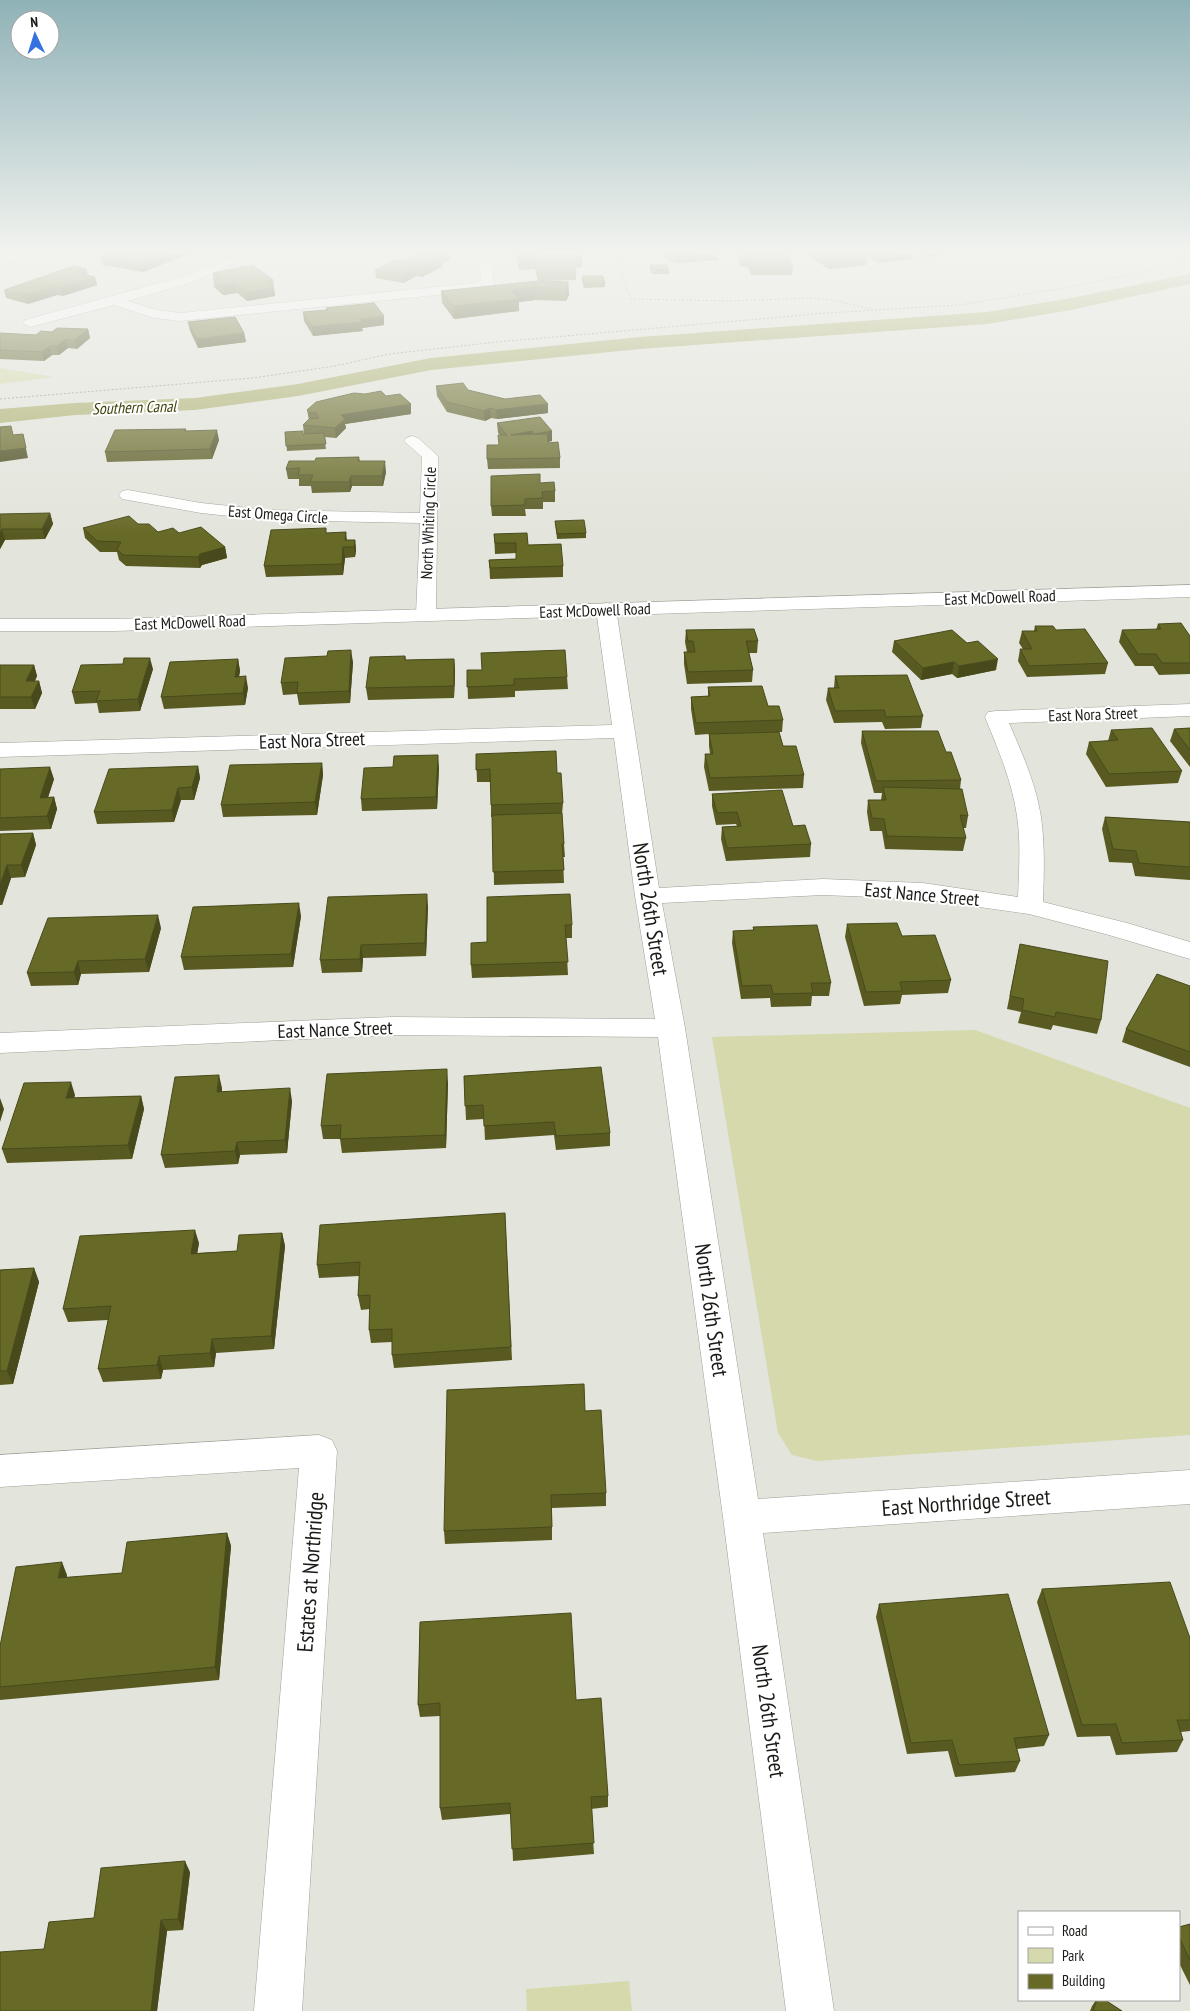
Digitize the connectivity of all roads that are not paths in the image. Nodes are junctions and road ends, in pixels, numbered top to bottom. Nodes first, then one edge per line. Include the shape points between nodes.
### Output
1 (412, 441) dead end
2 (128, 495) dead end
3 (429, 518) junction
4 (1190, 591) edge
5 (606, 609) junction
6 (426, 614) junction
7 (0, 625) edge
8 (1190, 710) edge
9 (624, 731) junction
10 (0, 750) edge
11 (648, 896) junction
12 (1030, 906) junction
13 (1190, 951) edge
14 (671, 1028) junction
15 (0, 1043) edge
16 (0, 1471) edge
17 (1190, 1487) edge
18 (742, 1517) junction
19 (278, 2011) edge
20 (810, 2011) edge

1 - 3 street, North Whiting Circle via 430,456
2 - 3 street, East Omega Circle via 188,507 245,513 317,518
3 - 6 street, North Whiting Circle
4 - 5 street, East McDowell Road
5 - 6 street, East McDowell Road
5 - 9 street, North 26th Street
6 - 7 street, East McDowell Road via 114,625
8 - 12 street, East Nora Street via 996,717 1015,762 1028,806
9 - 10 street, East Nora Street
9 - 11 street, North 26th Street
11 - 12 street, East Nance Street via 833,888 923,891
11 - 14 street, North 26th Street
12 - 13 street, East Nance Street
14 - 15 street, East Nance Street via 392,1026
14 - 18 street, North 26th Street
16 - 19 street, Estates at Northridge via 319,1451
17 - 18 street, East Northridge Street
18 - 20 street, North 26th Street

